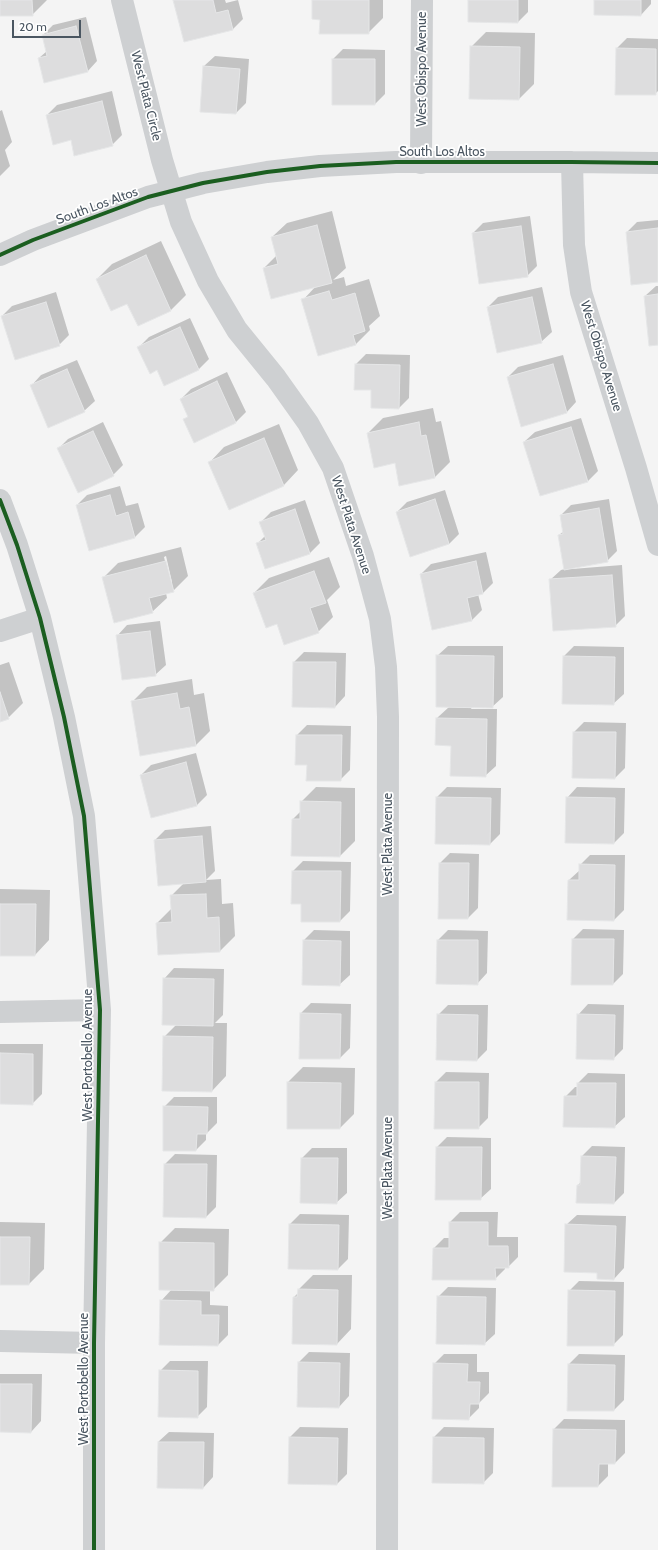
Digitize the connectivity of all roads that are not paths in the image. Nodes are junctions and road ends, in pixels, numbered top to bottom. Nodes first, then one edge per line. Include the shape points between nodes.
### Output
1 (122, 0) edge
2 (422, 0) edge
3 (421, 162) junction
4 (572, 162) junction
5 (658, 163) edge
6 (172, 191) junction
7 (0, 255) edge
8 (0, 500) edge
9 (658, 545) edge
10 (40, 618) junction
11 (0, 631) edge
12 (100, 1010) junction
13 (0, 1012) edge
14 (0, 1341) edge
15 (94, 1343) junction
16 (94, 1550) edge
17 (387, 1550) edge

1 - 6 street, West Plata Circle
2 - 3 street, West Obispo Avenue
3 - 4 street, South Los Altos
3 - 6 street, South Los Altos via 320,166 267,172 210,181
4 - 5 street, South Los Altos
4 - 9 street, West Obispo Avenue via 574,245 581,292
6 - 7 street, South Los Altos via 33,240
6 - 17 street, West Plata Avenue via 182,222 208,281 237,330 308,423 333,468 363,556 380,618 388,716
8 - 10 street, West Portobello Avenue
10 - 11 street
10 - 12 street, West Portobello Avenue via 84,816
12 - 13 street
12 - 15 street, West Portobello Avenue
14 - 15 street
15 - 16 street, West Portobello Avenue

